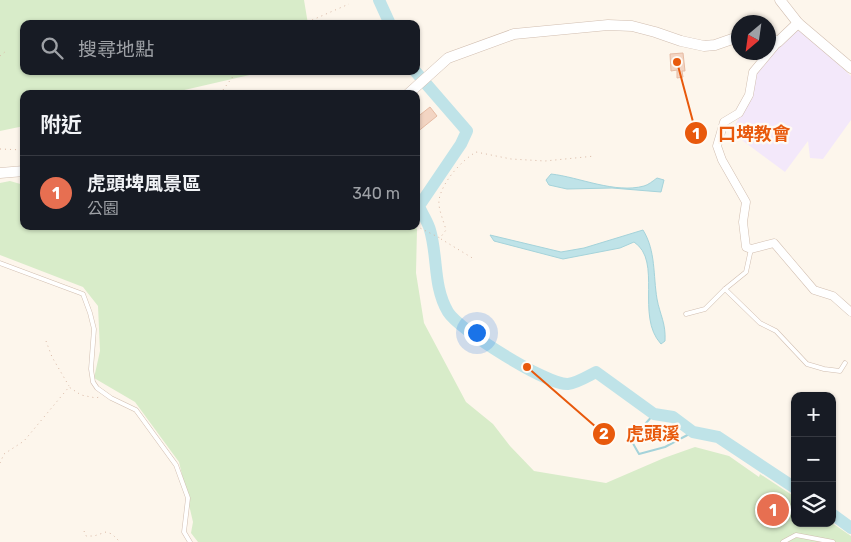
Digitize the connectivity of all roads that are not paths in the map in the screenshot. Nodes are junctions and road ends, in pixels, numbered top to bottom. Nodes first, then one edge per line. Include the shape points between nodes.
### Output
1 (780, 0) edge
2 (798, 23) junction
3 (776, 38) edge
4 (731, 39) edge
5 (760, 60) edge
6 (851, 68) edge
7 (412, 90) edge
8 (20, 171) edge
9 (0, 173) edge
10 (751, 249) junction
11 (0, 263) edge
12 (725, 289) junction
13 (851, 312) edge
14 (686, 314) dead end
15 (845, 363) dead end
16 (190, 542) edge
17 (783, 542) edge
18 (833, 542) edge

1 - 2 street
2 - 3 street
2 - 6 street
4 - 7 street via 704,46 632,26 608,25 514,34 448,58
5 - 10 street via 753,72 749,95 739,113 724,122 717,146 746,202 744,232 746,247
8 - 9 street
10 - 12 lane via 746,272
10 - 13 street via 774,243 814,290 832,296
11 - 16 lane via 83,294 94,329 92,382 104,394 136,410 176,465 188,498 184,532
12 - 14 lane via 705,309
12 - 15 lane via 760,324 776,331 807,364 840,371
17 - 18 lane via 796,535

